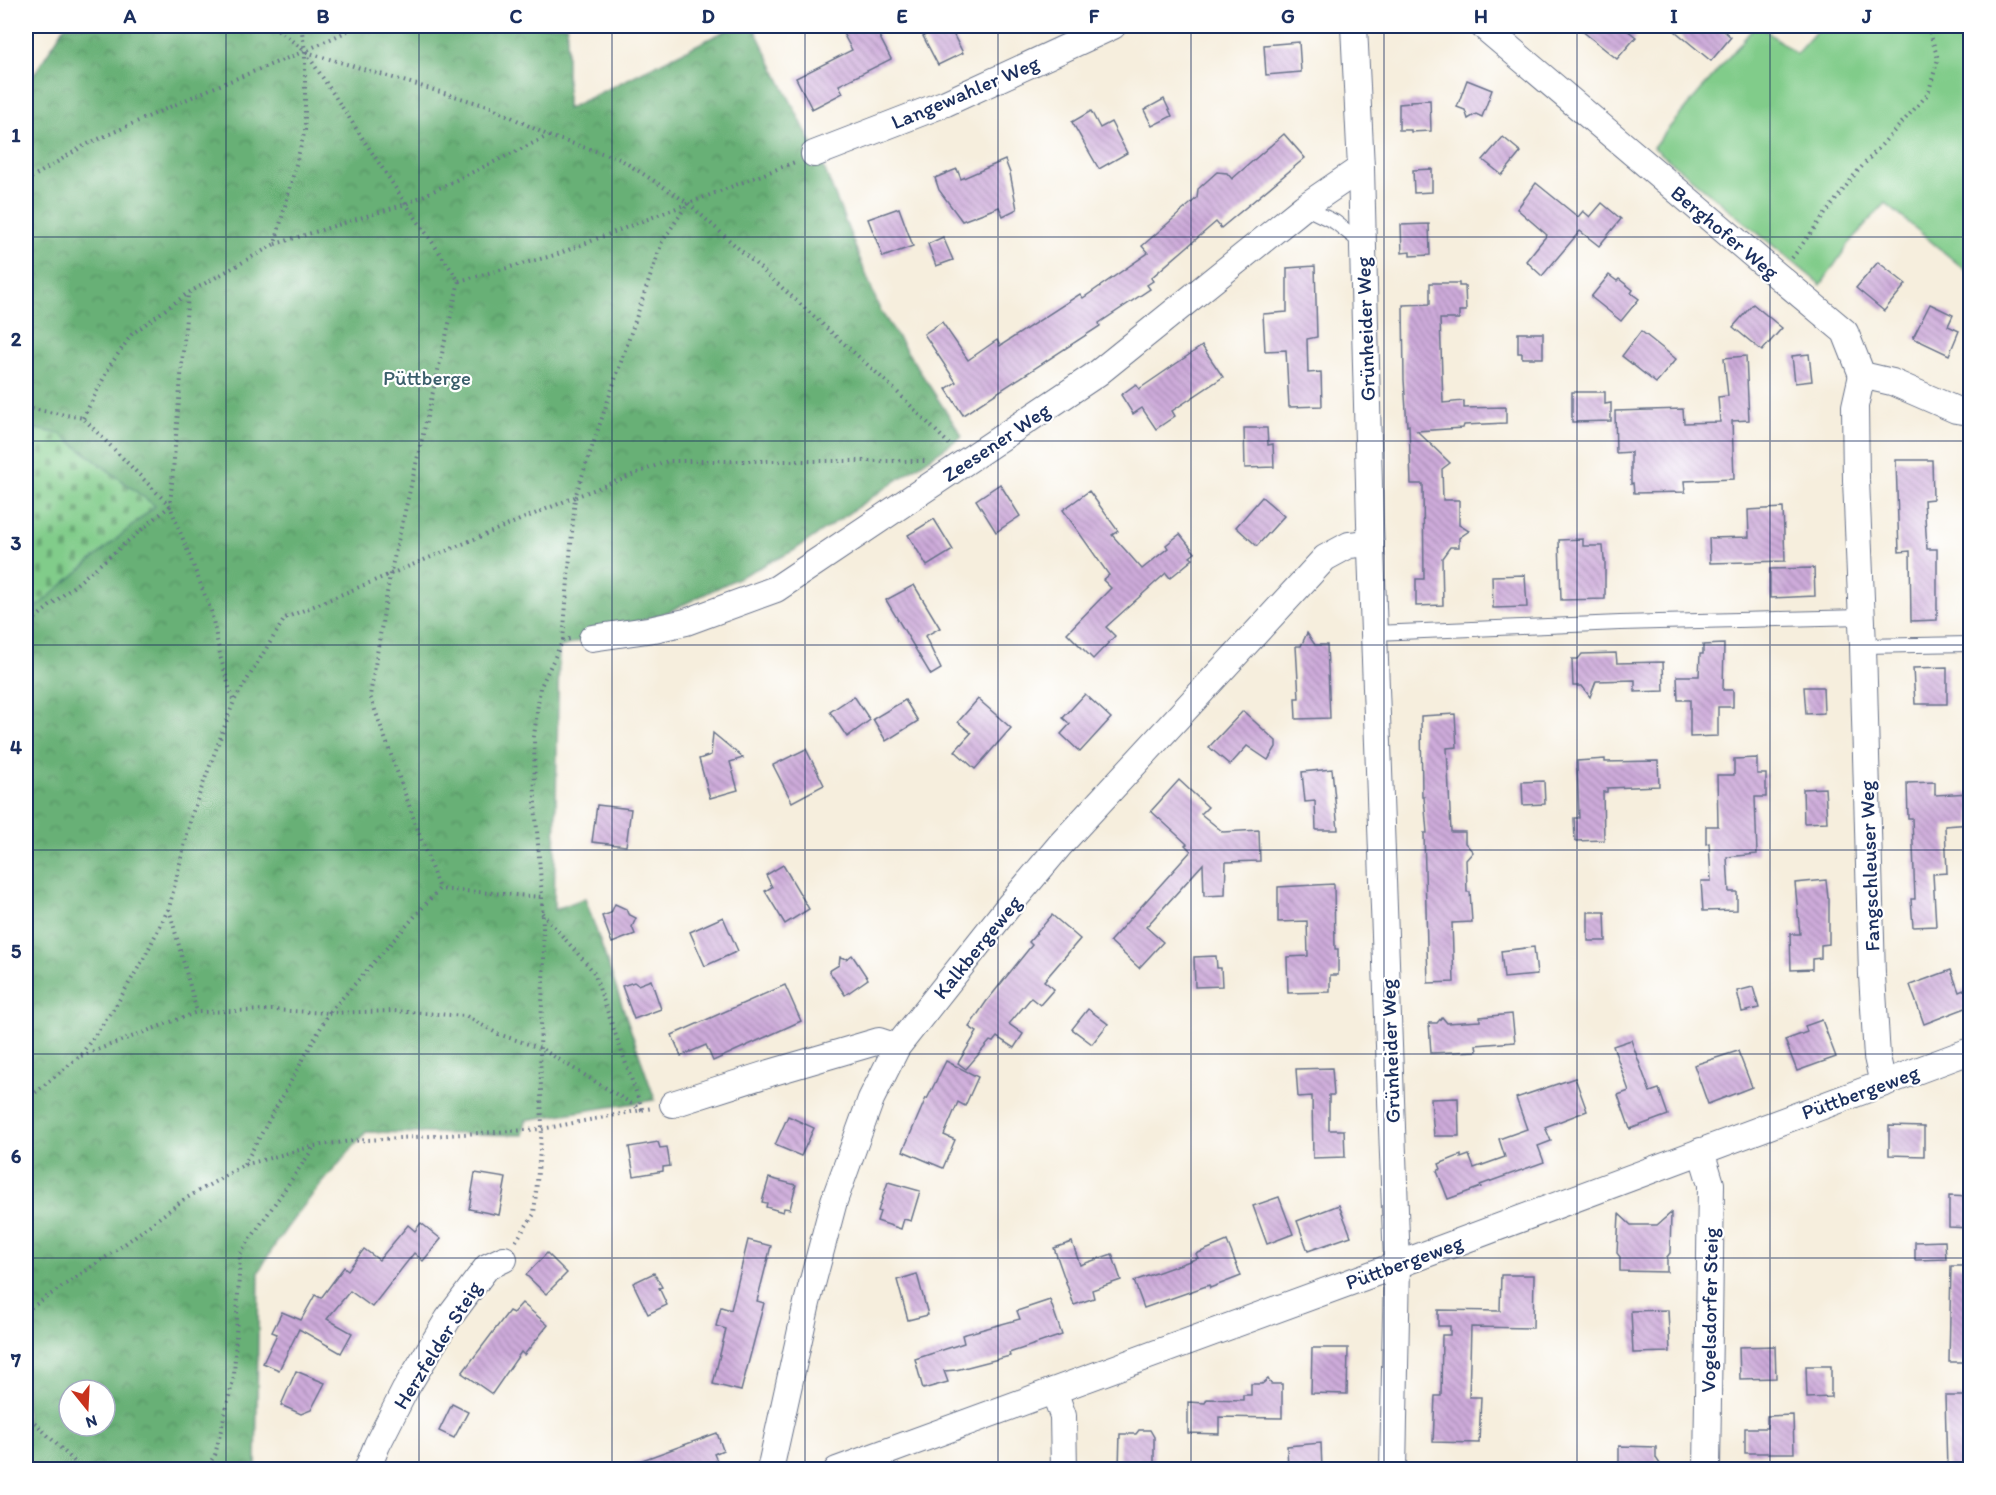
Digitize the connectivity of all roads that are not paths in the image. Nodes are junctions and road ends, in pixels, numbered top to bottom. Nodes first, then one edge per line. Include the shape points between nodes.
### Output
1 (1113, 26) edge
2 (1354, 26) edge
3 (1484, 26) edge
4 (814, 154) road end
5 (1360, 168) junction
6 (1304, 207) junction
7 (1363, 244) junction
8 (1862, 375) junction
9 (1971, 412) edge
10 (1371, 543) junction
11 (1862, 617) junction
12 (1376, 633) junction
13 (591, 638) road end
14 (1971, 644) edge
15 (1863, 646) junction
16 (897, 1047) junction
17 (1971, 1051) edge
18 (1883, 1084) junction
19 (673, 1104) road end
20 (1701, 1151) junction
21 (504, 1259) road end
22 (1397, 1265) junction
23 (1054, 1391) junction
24 (367, 1470) edge
25 (771, 1470) edge
26 (837, 1470) edge
27 (1064, 1470) edge
28 (1393, 1470) edge
29 (1707, 1470) edge

1 - 4 street, Langewahler Weg via 946,103
2 - 5 street, Grünheider Weg
3 - 8 street, Berghofer Weg via 1845,332
5 - 6 street, Zeesener Weg
5 - 7 street, Grünheider Weg
6 - 7 lane via 1335,222
6 - 13 street, Zeesener Weg via 1098,373 776,590 686,622
7 - 10 street, Grünheider Weg
8 - 9 street via 1892,382 1956,410
8 - 11 street, Fangschleuser Weg via 1856,406
10 - 12 street, Grünheider Weg
10 - 16 street, Kalkbergeweg via 1349,545 1325,558 1060,845
11 - 12 lane
11 - 15 street, Fangschleuser Weg
12 - 22 street, Grünheider Weg
14 - 15 lane
15 - 18 street, Fangschleuser Weg via 1872,975 1877,1057
16 - 19 street via 879,1041
16 - 25 street, Kalkbergeweg via 871,1100 834,1201 807,1303
17 - 18 street, Püttbergeweg
18 - 20 street, Püttbergeweg
20 - 22 street, Püttbergeweg
20 - 29 street, Vogelsdorfer Steig via 1711,1184
21 - 24 street, Herzfelder Steig via 487,1267 448,1319 405,1390
22 - 23 street, Püttbergeweg
22 - 28 street, Grünheider Weg
23 - 26 street, Püttbergeweg
23 - 27 street via 1063,1416

